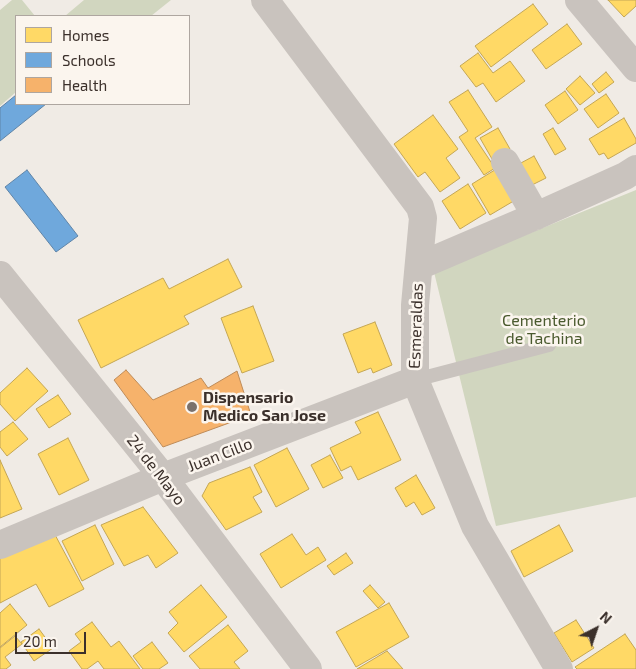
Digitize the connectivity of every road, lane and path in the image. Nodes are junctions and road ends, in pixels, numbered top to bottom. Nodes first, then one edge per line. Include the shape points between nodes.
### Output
1 (265, 0) edge
2 (579, 0) edge
3 (636, 68) edge
4 (505, 162) dead end
5 (636, 169) edge
6 (536, 216) junction
7 (419, 266) junction
8 (0, 275) edge
9 (549, 345) dead end
10 (415, 380) junction
11 (163, 477) junction
12 (0, 545) edge
13 (308, 669) edge
14 (559, 669) edge

1 - 7 street, Esmeraldas via 420,207 423,218
2 - 3 street
4 - 6 street
5 - 6 street
6 - 7 street
7 - 10 street, Esmeraldas via 415,305
8 - 11 street, 24 de Mayo
9 - 10 lane
10 - 11 street, Juan Cillo
10 - 14 street, Esmeraldas via 474,526
11 - 12 street, Juan Cillo
11 - 13 street, 24 de Mayo

